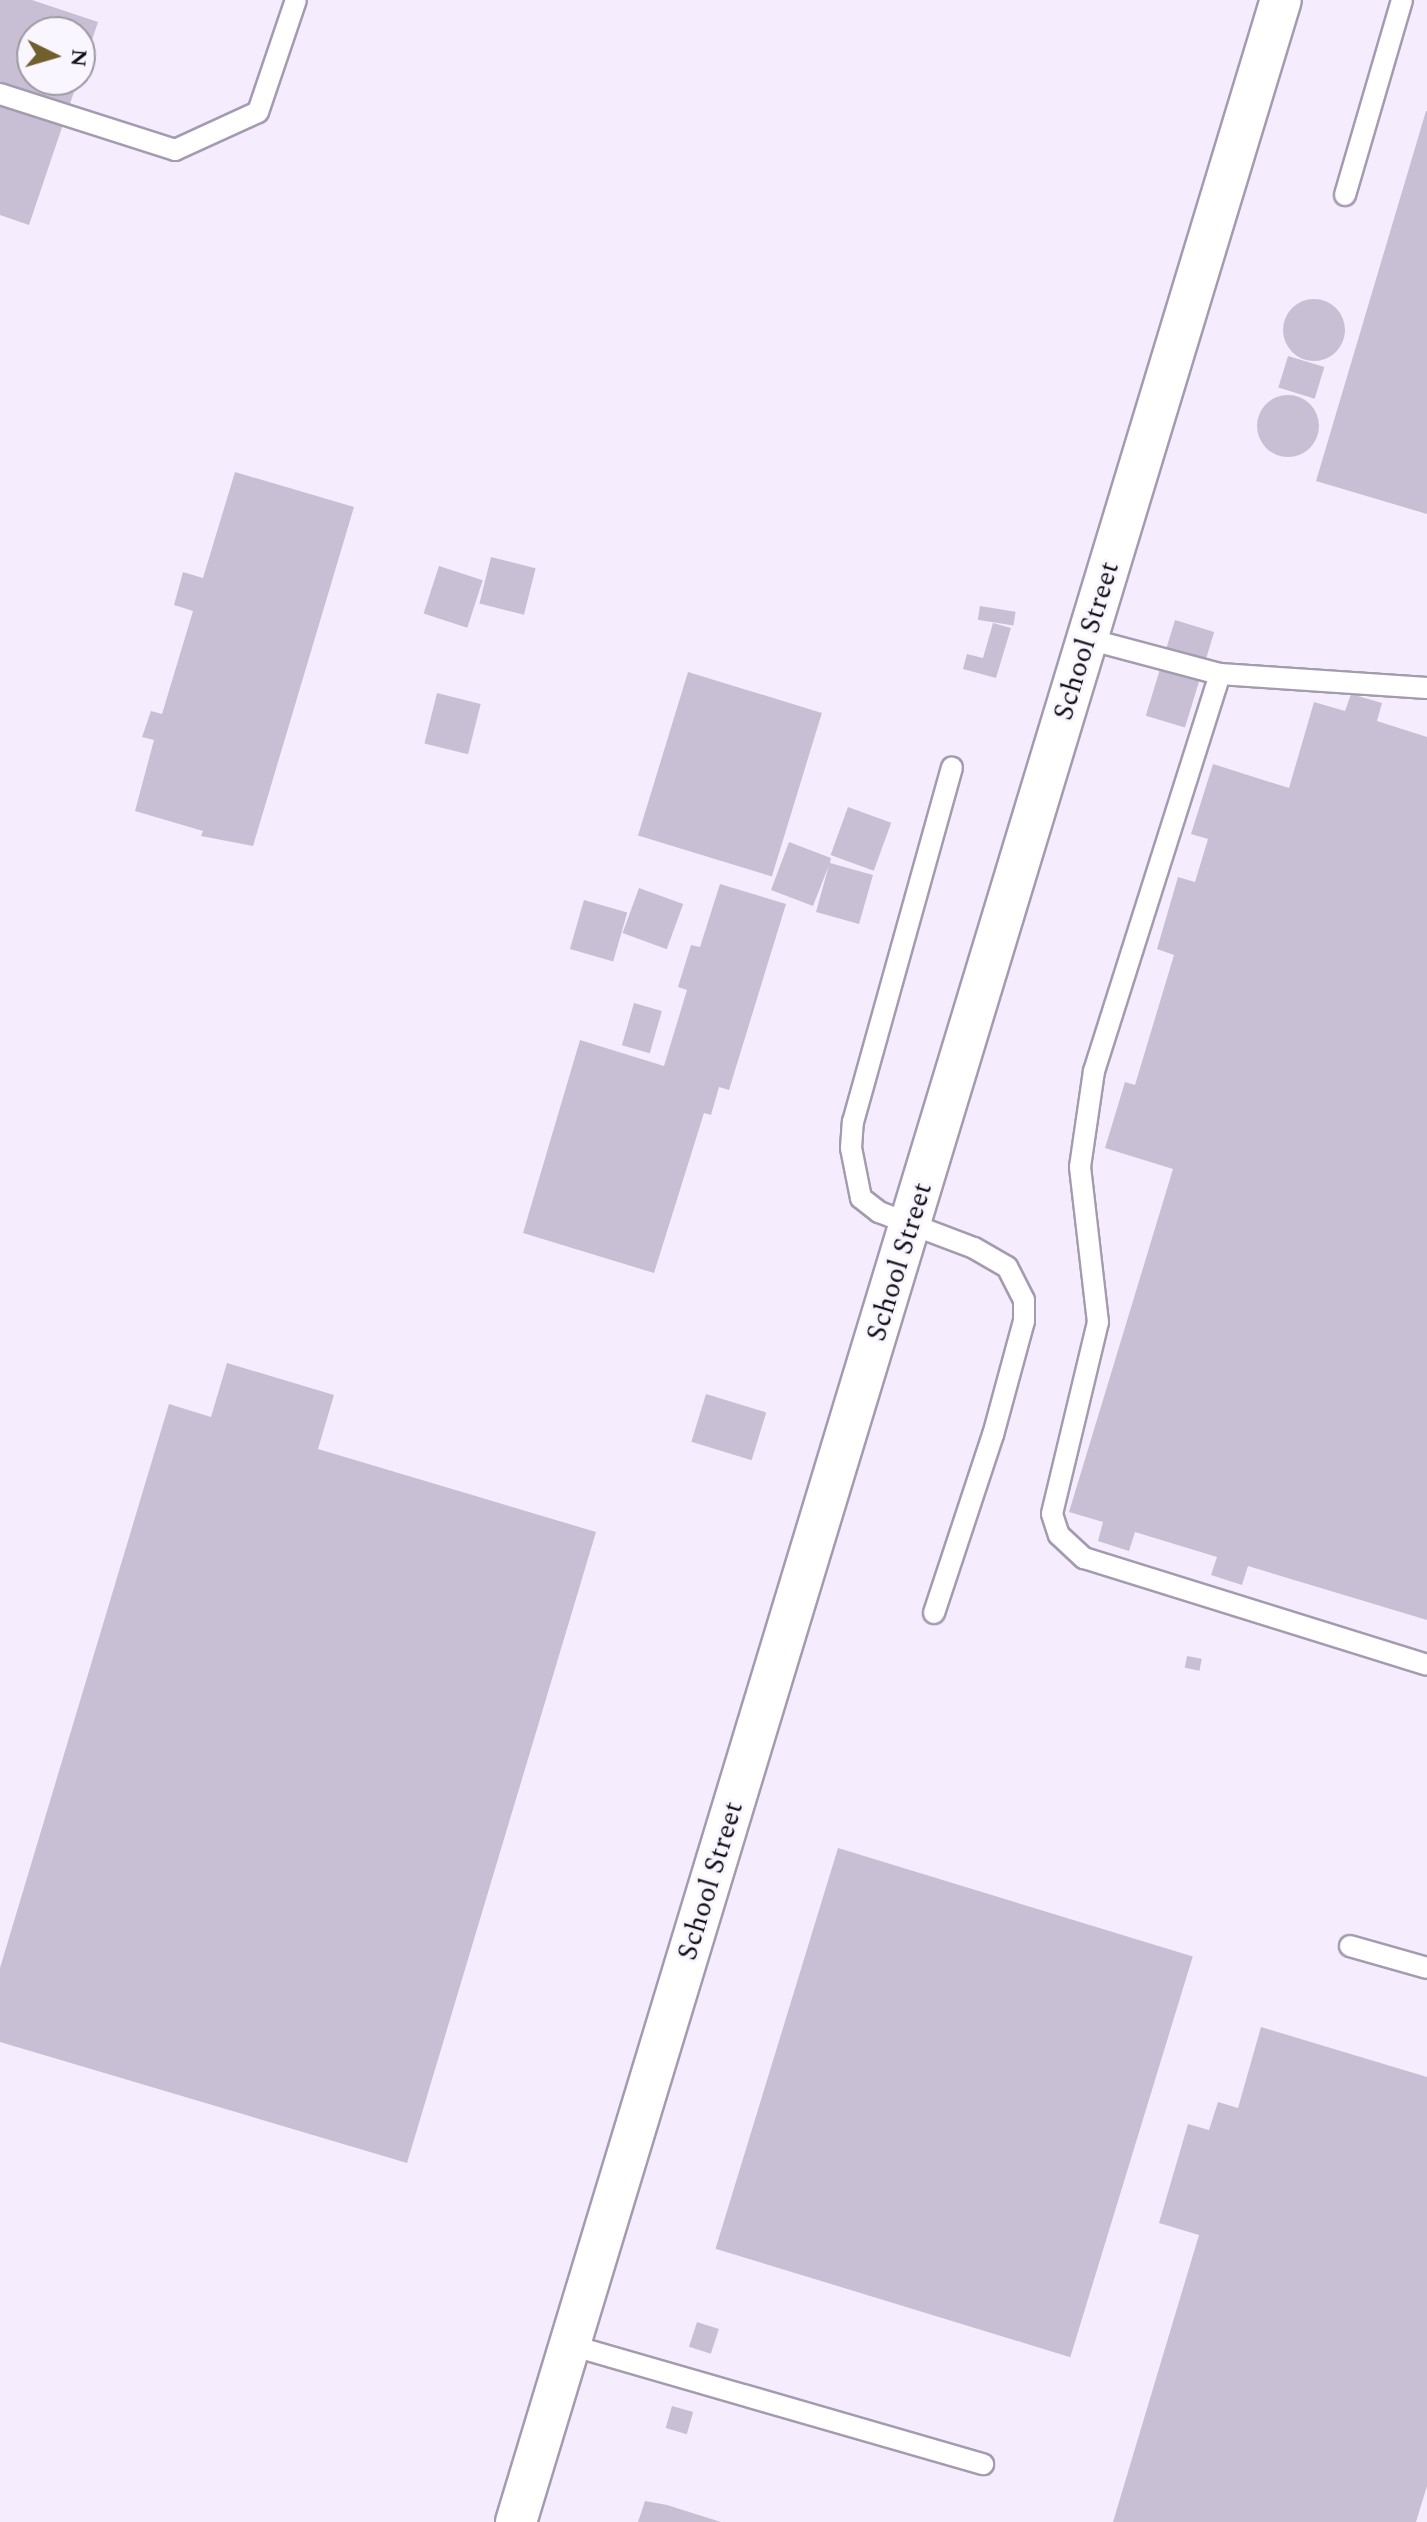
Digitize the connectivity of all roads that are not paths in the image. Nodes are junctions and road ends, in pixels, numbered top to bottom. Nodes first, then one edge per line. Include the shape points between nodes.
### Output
1 (296, 0) edge
2 (1281, 0) edge
3 (1402, 0) edge
4 (0, 94) edge
5 (1345, 195) dead end
6 (1088, 639) junction
7 (1220, 674) junction
8 (1427, 688) edge
9 (952, 768) dead end
10 (912, 1224) junction
11 (934, 1613) dead end
12 (1427, 1665) edge
13 (1350, 1946) dead end
14 (1427, 1968) edge
15 (570, 2345) junction
16 (983, 2464) dead end
17 (516, 2522) edge

1 - 4 lane via 258,112 175,150
2 - 6 street, School Street
3 - 5 lane
6 - 7 lane
6 - 10 street, School Street
7 - 8 lane
7 - 12 lane via 1089,1097 1080,1167 1098,1322 1052,1514 1059,1535 1084,1558
9 - 10 lane via 853,1122 852,1173 861,1198 879,1212
10 - 11 lane via 1007,1267 1024,1300 1024,1321 993,1435
10 - 15 street, School Street
13 - 14 lane
15 - 16 lane
15 - 17 street, School Street

